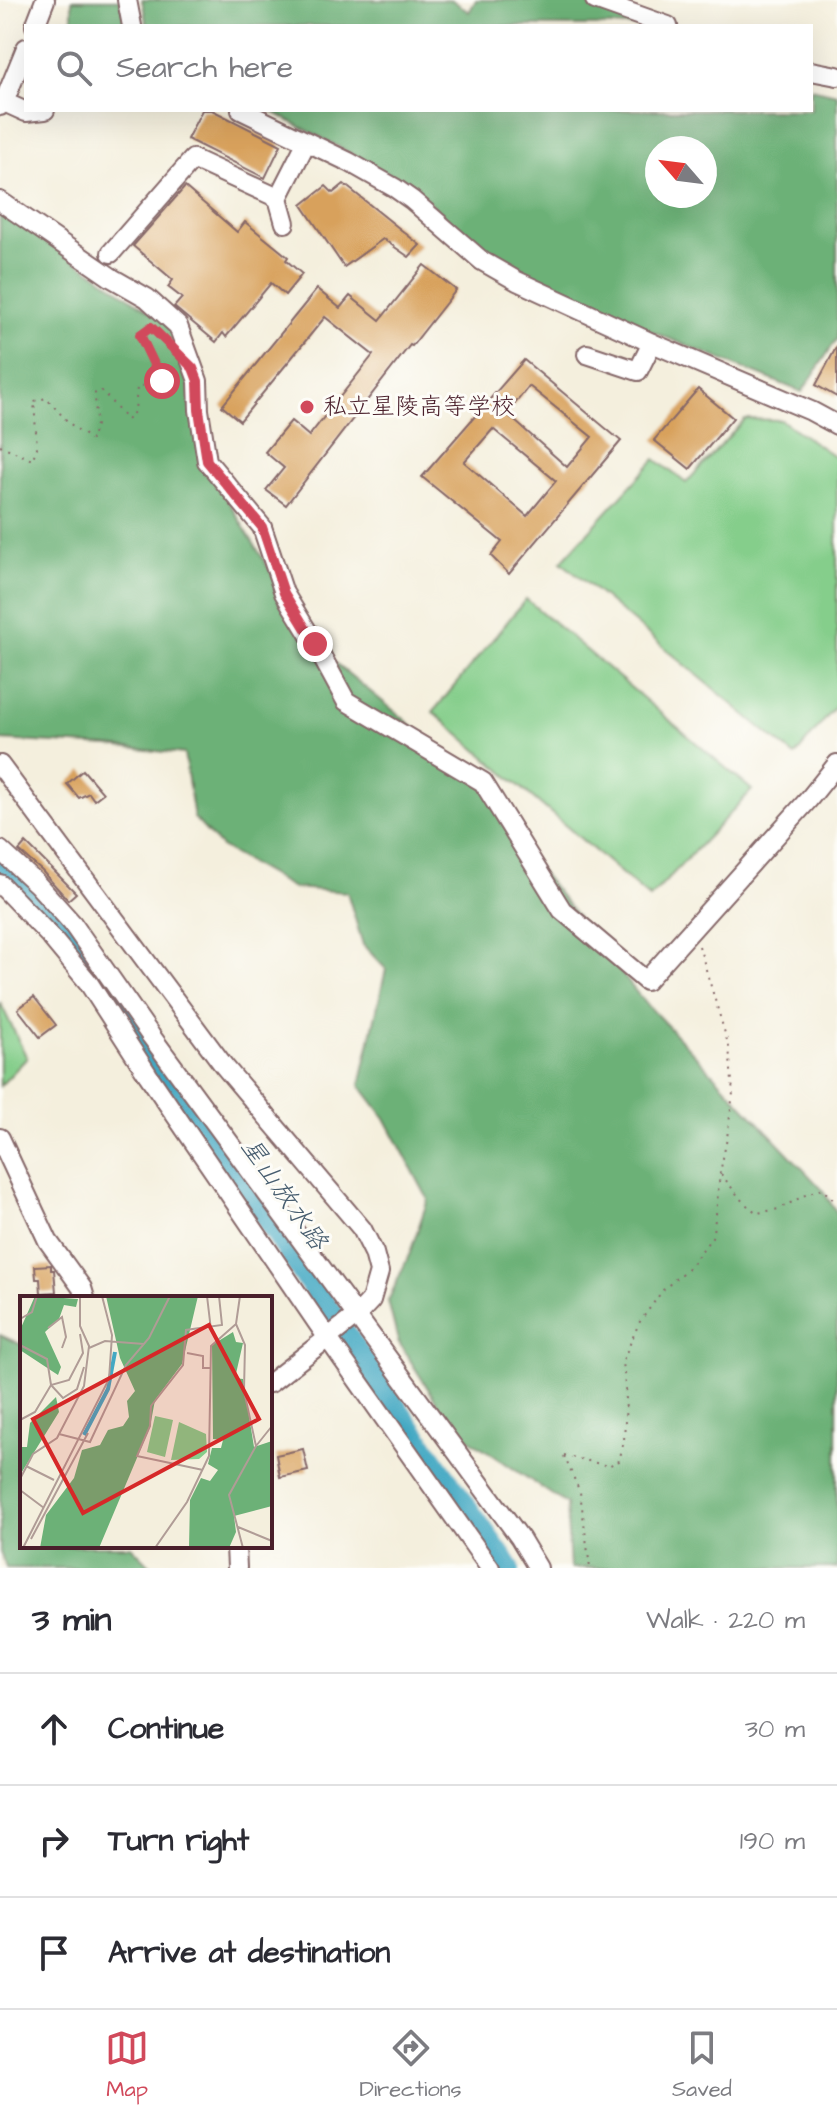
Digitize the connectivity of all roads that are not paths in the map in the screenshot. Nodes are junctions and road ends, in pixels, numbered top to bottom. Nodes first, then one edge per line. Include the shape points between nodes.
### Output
1 (127, 0) edge
2 (595, 0) edge
3 (40, 2) edge
4 (35, 24) edge
5 (132, 24) edge
6 (662, 24) edge
7 (24, 53) edge
8 (813, 71) edge
9 (837, 76) edge
10 (2, 104) edge
11 (24, 111) edge
12 (245, 112) edge
13 (306, 143) junction
14 (278, 198) junction
15 (0, 201) edge
16 (285, 223) dead end
17 (111, 253) dead end
18 (652, 343) junction
19 (587, 354) dead end
20 (837, 425) edge
21 (837, 764) edge
22 (0, 765) edge
23 (0, 850) edge
24 (0, 884) edge
25 (0, 1138) edge
26 (84, 1296) edge
27 (357, 1315) junction
28 (327, 1337) junction
29 (272, 1381) edge
30 (236, 1548) edge
31 (237, 1568) edge
32 (490, 1568) edge
33 (538, 1568) edge

1 - 5 street
2 - 6 street
3 - 4 street
7 - 10 street
8 - 9 street
10 - 11 street
12 - 13 street
13 - 14 street
13 - 18 street via 403,194 468,251 505,274
14 - 16 street
14 - 17 street via 193,159
15 - 21 street via 147,298 178,326 198,381 207,461 262,527 284,593 346,701 483,782 562,910 646,981
18 - 19 street via 638,371
18 - 20 street
22 - 27 street via 224,1066 362,1229 379,1272 371,1300
23 - 27 street via 72,923
24 - 28 street via 88,982
25 - 26 street via 48,1241
27 - 28 street
27 - 33 street
28 - 29 street
28 - 32 street
30 - 31 street

